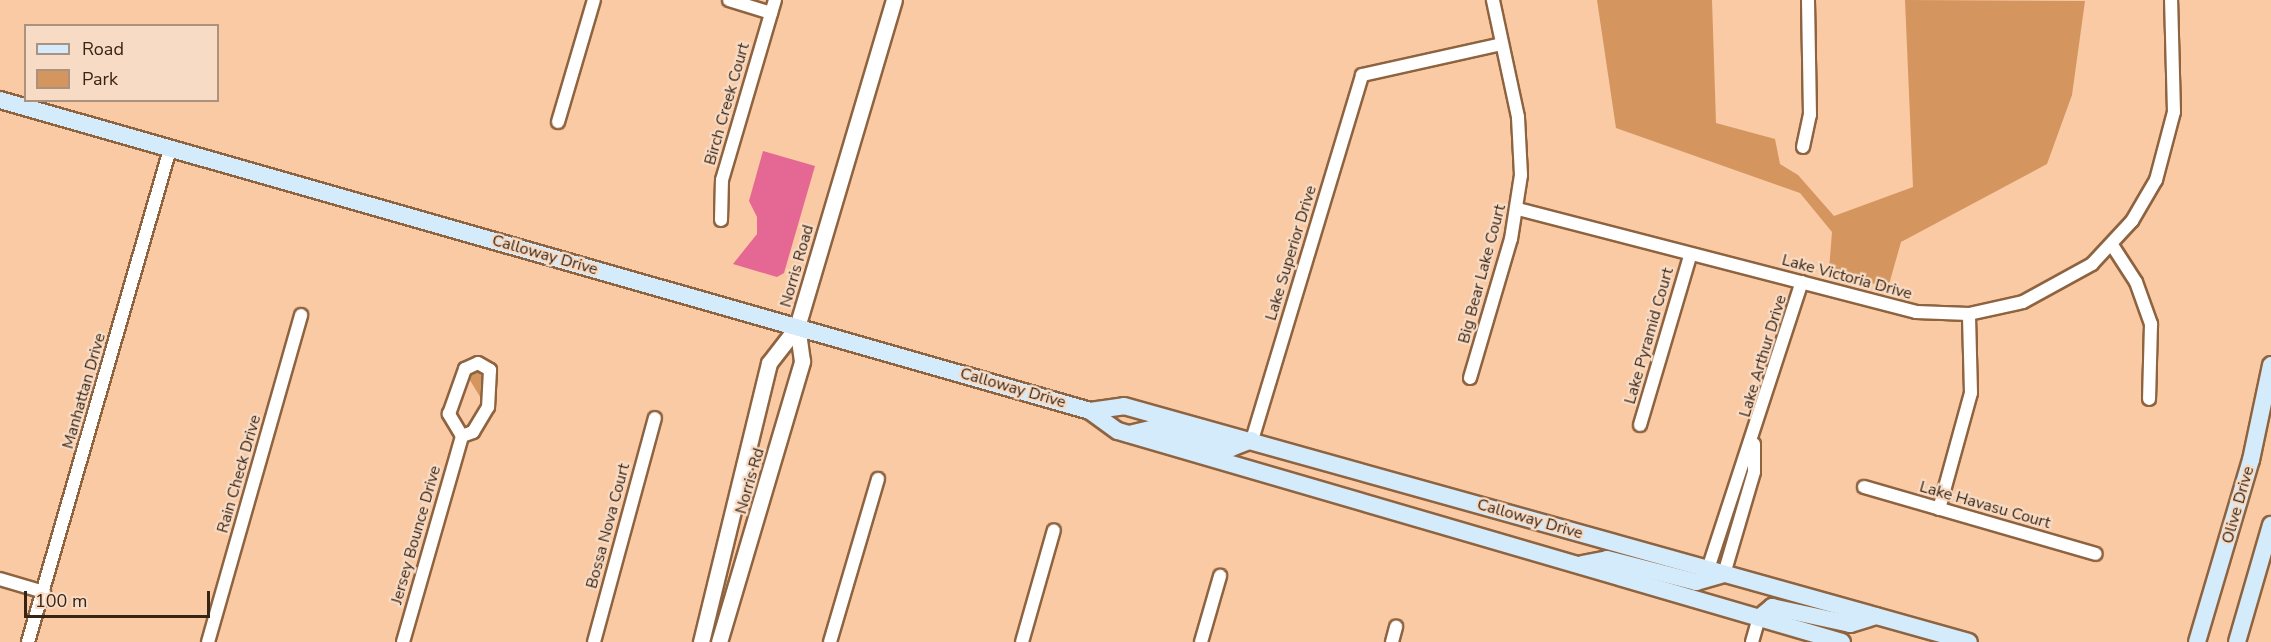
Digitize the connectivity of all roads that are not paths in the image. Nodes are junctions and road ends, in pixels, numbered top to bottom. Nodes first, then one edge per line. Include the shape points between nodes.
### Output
1 (594, 0) edge
2 (729, 0) edge
3 (775, 0) edge
4 (894, 0) edge
5 (1493, 0) edge
6 (1808, 0) edge
7 (2170, 0) edge
8 (771, 13) junction
9 (1502, 44) junction
10 (0, 100) edge
11 (558, 122) dead end
12 (1803, 147) dead end
13 (170, 148) junction
14 (1518, 209) junction
15 (721, 220) dead end
16 (2112, 245) junction
17 (1690, 256) junction
18 (1803, 282) junction
19 (1969, 314) junction
20 (301, 315) dead end
21 (797, 327) junction
22 (2271, 365) edge
23 (1470, 378) dead end
24 (2149, 399) dead end
25 (1090, 411) junction
26 (655, 418) dead end
27 (1640, 425) dead end
28 (1128, 434) junction
29 (462, 436) junction
30 (1252, 440) junction
31 (878, 479) dead end
32 (1864, 487) dead end
33 (1939, 509) junction
34 (2271, 525) edge
35 (1054, 530) dead end
36 (2096, 554) dead end
37 (1578, 564) junction
38 (1716, 572) junction
39 (1220, 576) dead end
40 (0, 579) edge
41 (44, 592) junction
42 (1876, 616) junction
43 (1759, 618) junction
44 (1396, 627) dead end
45 (212, 641) edge
46 (28, 642) edge
47 (403, 642) edge
48 (594, 642) edge
49 (701, 642) edge
50 (719, 642) edge
51 (831, 642) edge
52 (1022, 642) edge
53 (1201, 642) edge
54 (1392, 642) edge
55 (1752, 642) edge
56 (1842, 642) edge
57 (1969, 642) edge
58 (2197, 642) edge
59 (2237, 642) edge

1 - 11 street
2 - 8 street
3 - 8 street, Birch Creek Court
4 - 21 street, Norris Road
5 - 9 street, Big Bear Lake Court
6 - 12 street via 1810,116
7 - 16 street, Lake Victoria Drive via 2175,88 2170,135 2145,201
8 - 15 street, Birch Creek Court via 722,180
9 - 14 street, Big Bear Lake Court via 1521,147
9 - 30 street, Lake Superior Drive via 1362,75
10 - 13 main road, Calloway Drive
13 - 21 main road, Calloway Drive
13 - 41 street, Manhattan Drive
14 - 17 street, Lake Victoria Drive
14 - 23 street, Big Bear Lake Court
16 - 19 street, Lake Victoria Drive via 2048,292
16 - 24 street via 2136,282 2151,324
17 - 18 street, Lake Victoria Drive
17 - 27 street, Lake Pyramid Court
18 - 19 street, Lake Victoria Drive via 1916,312
18 - 38 street, Lake Arthur Drive via 1755,440 1754,472
19 - 33 street via 1971,393
20 - 45 street, Rain Check Drive
21 - 25 main road, Calloway Drive
21 - 49 street, Norris Road via 769,363
21 - 50 street, Norris Rd via 802,361
22 - 58 main road, Olive Drive via 2251,460
25 - 28 main road, Calloway Drive
25 - 30 main road, Calloway Drive via 1124,406
26 - 48 street, Bossa Nova Court
28 - 30 main road via 1154,428 1231,448
28 - 37 main road, Calloway Drive
29 - 29 street via 449,414 465,369 478,363 490,370 488,407 480,424
29 - 47 street, Jersey Bounce Drive
30 - 38 main road, Calloway Drive
31 - 51 street
32 - 33 street, Lake Havasu Court
33 - 36 street, Lake Havasu Court
34 - 59 main road
35 - 52 street
37 - 38 main road via 1607,559 1696,582
37 - 43 main road, Calloway Drive
38 - 42 main road, Calloway Drive
39 - 53 street
40 - 41 street
41 - 46 street, Manhattan Drive
42 - 43 main road via 1850,624 1772,607
42 - 57 main road, Calloway Drive
43 - 55 street
43 - 56 main road, Calloway Drive
44 - 54 street

